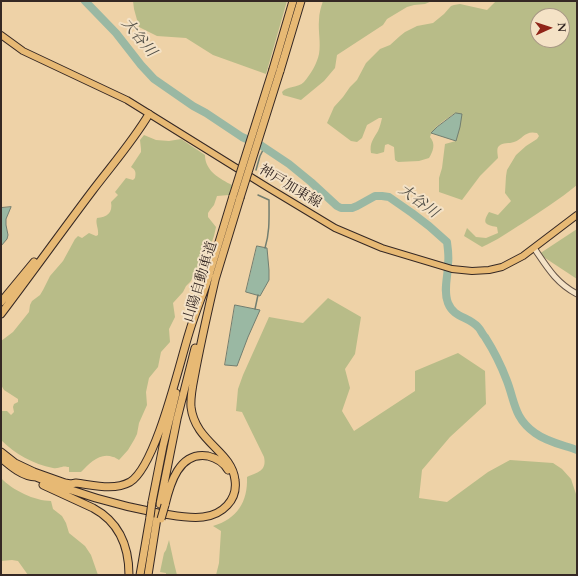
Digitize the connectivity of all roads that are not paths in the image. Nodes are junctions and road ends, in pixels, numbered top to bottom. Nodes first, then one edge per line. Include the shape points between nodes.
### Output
1 (293, 1) edge
2 (300, 1) edge
3 (1, 35) edge
4 (276, 70) junction
5 (149, 114) junction
6 (237, 197) junction
7 (577, 215) edge
8 (534, 248) junction
9 (216, 276) junction
10 (207, 282) junction
11 (577, 294) edge
12 (1, 302) edge
13 (1, 314) edge
14 (1, 452) edge
15 (1, 458) edge
16 (31, 477) junction
17 (71, 484) junction
18 (159, 504) junction
19 (156, 518) junction
20 (128, 575) edge
21 (140, 575) edge
22 (148, 575) edge
23 (152, 575) edge

1 - 4 highway, 山陽自動車道
2 - 4 highway, 山陽自動車道
3 - 5 main road, 神戸加東線 via 23,51 110,91
4 - 6 highway, 山陽自動車道, bridge
5 - 8 main road, 神戸加東線 via 335,228 382,248 448,268 472,271 502,267
5 - 12 highway via 119,148
5 - 13 highway
6 - 9 highway, 山陽自動車道
6 - 10 highway, 山陽自動車道
7 - 8 main road, 神戸加東線
8 - 11 street via 560,283
9 - 16 highway via 191,403 198,429 232,468 236,483 233,498 227,507 219,513 194,518 109,502
9 - 18 highway, 山陽自動車道 via 183,395
10 - 17 highway via 165,412 141,470 133,480 121,486
10 - 18 highway, 山陽自動車道 via 163,446
14 - 17 highway via 25,469
15 - 16 highway
16 - 20 highway via 34,481 101,512 111,521 125,545
17 - 18 highway via 81,490 125,502 200,514 215,510 228,498 232,483 228,470 218,460 210,457 199,456 188,460 180,467
18 - 19 highway, 山陽自動車道, bridge
18 - 19 highway, bridge
19 - 21 highway, 山陽自動車道
19 - 22 highway, 山陽自動車道
19 - 23 highway

